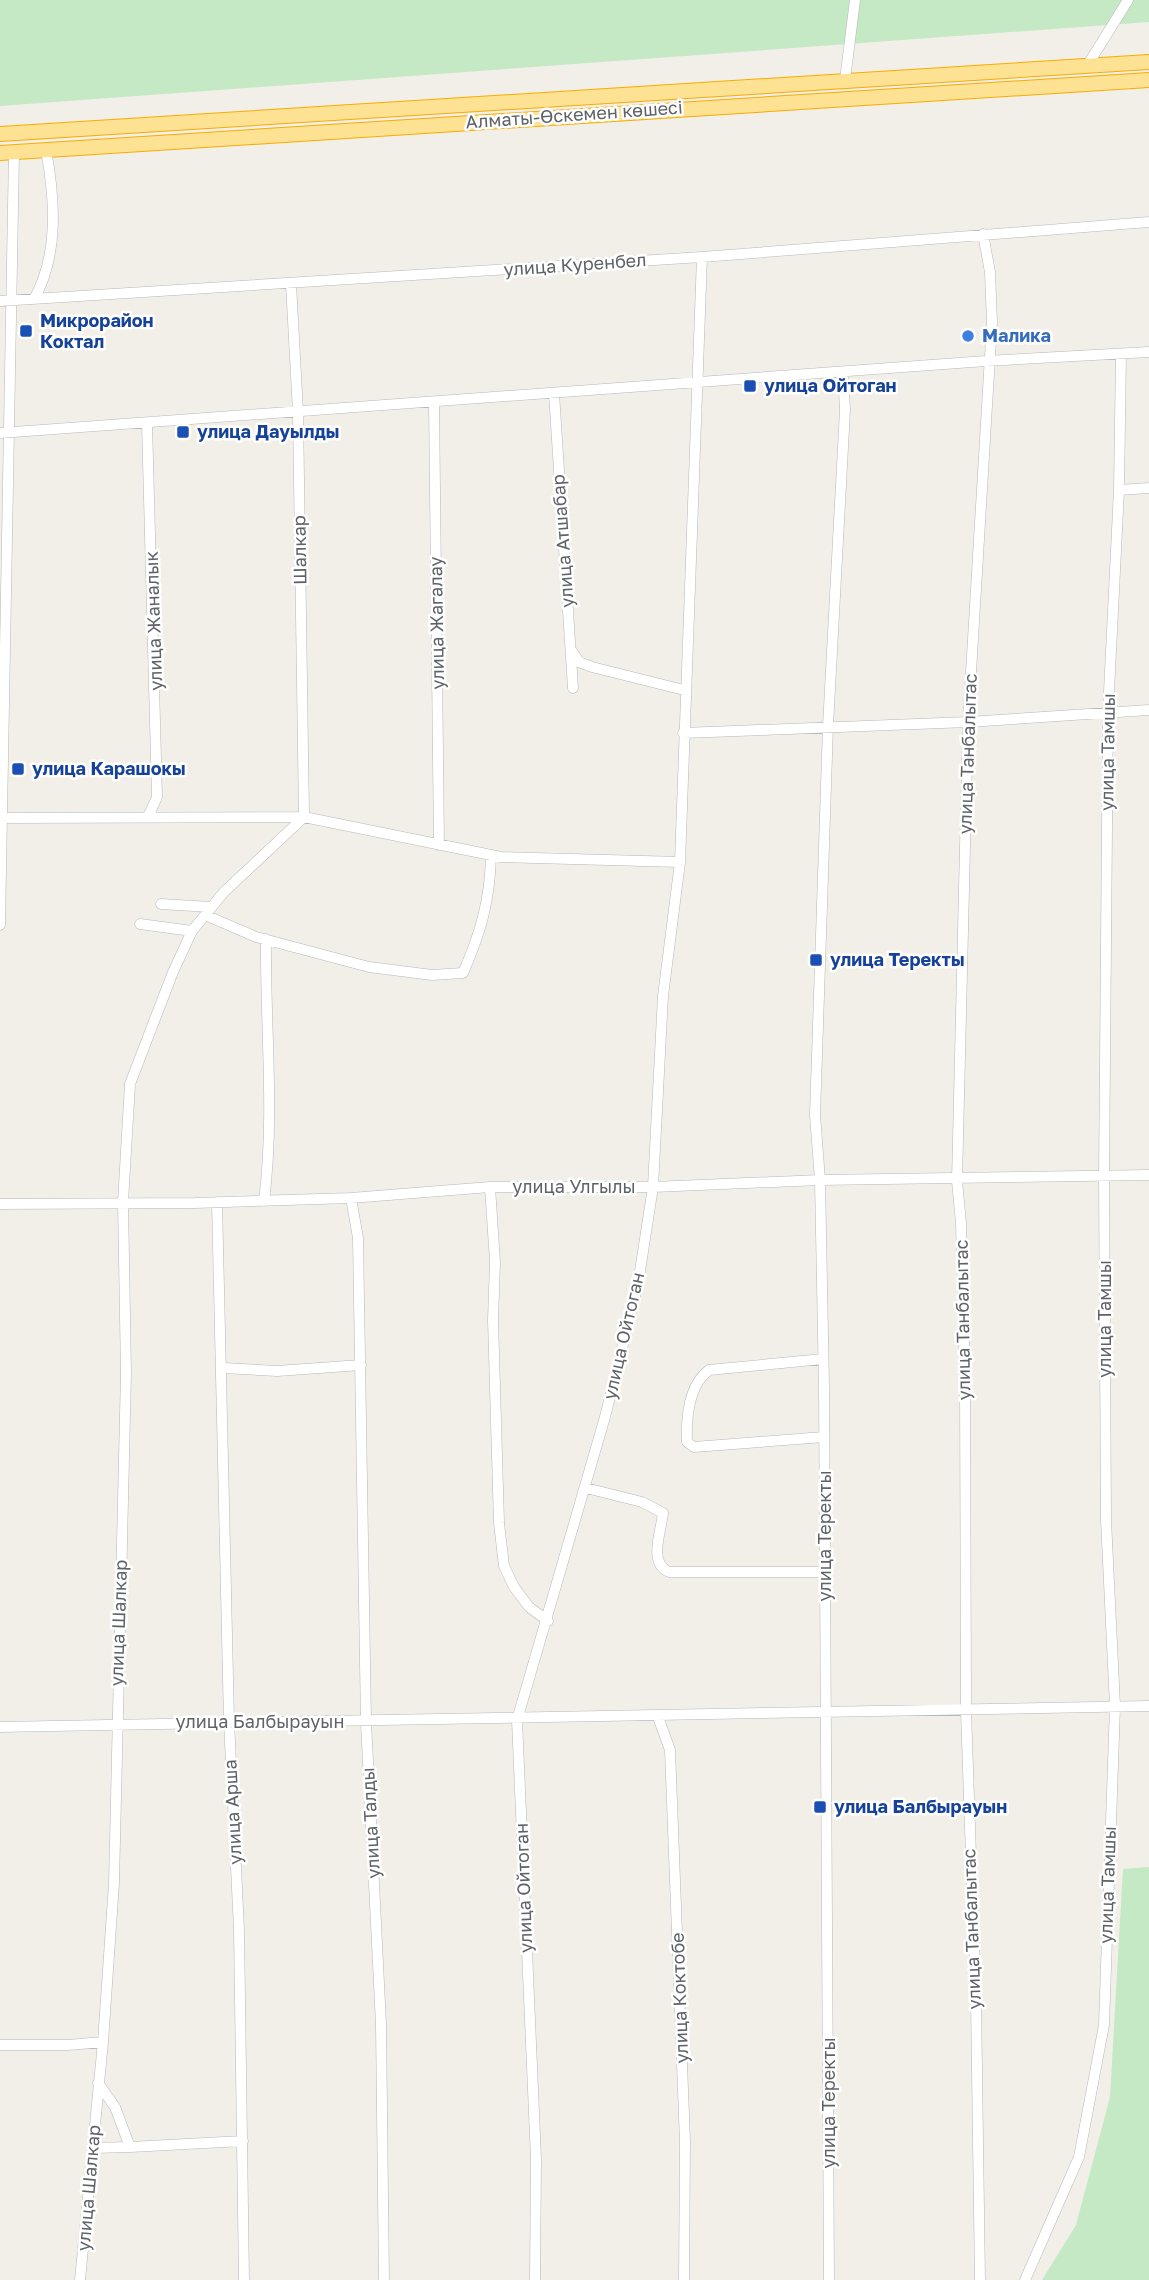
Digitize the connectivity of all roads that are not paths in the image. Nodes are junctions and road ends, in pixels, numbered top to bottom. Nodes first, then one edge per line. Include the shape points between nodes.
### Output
1 (855, 0) edge
2 (1128, 0) edge
3 (1149, 62) edge
4 (1087, 66) junction
5 (845, 80) junction
6 (1149, 80) edge
7 (798, 82) junction
8 (799, 100) junction
9 (34, 132) junction
10 (0, 134) edge
11 (41, 150) junction
12 (7, 153) edge
13 (1149, 222) edge
14 (983, 234) junction
15 (702, 257) junction
16 (291, 284) junction
17 (34, 299) junction
18 (12, 300) junction
19 (0, 301) edge
20 (1149, 352) edge
21 (1121, 354) junction
22 (990, 361) junction
23 (843, 372) junction
24 (697, 382) junction
25 (554, 393) junction
26 (434, 402) junction
27 (298, 412) junction
28 (146, 422) junction
29 (5, 433) edge
30 (1149, 488) edge
31 (1119, 490) junction
32 (3, 602) edge
33 (570, 648) junction
34 (573, 688) dead end
35 (684, 690) junction
36 (1149, 710) edge
37 (1108, 712) junction
38 (968, 722) junction
39 (828, 726) junction
40 (683, 733) junction
41 (2, 743) edge
42 (148, 817) junction
43 (304, 817) junction
44 (2, 818) junction
45 (439, 845) junction
46 (491, 855) junction
47 (680, 862) junction
48 (0, 889) edge
49 (161, 904) dead end
50 (208, 911) junction
51 (140, 923) dead end
52 (0, 925) edge
53 (192, 931) junction
54 (266, 939) junction
55 (1149, 1175) edge
56 (1104, 1176) junction
57 (820, 1180) junction
58 (957, 1181) junction
59 (490, 1187) junction
60 (653, 1187) junction
61 (351, 1198) junction
62 (264, 1201) junction
63 (123, 1202) junction
64 (217, 1202) junction
65 (0, 1204) edge
66 (823, 1359) junction
67 (361, 1365) junction
68 (223, 1368) junction
69 (824, 1437) junction
70 (586, 1488) junction
71 (825, 1572) junction
72 (548, 1621) junction
73 (1115, 1706) junction
74 (1149, 1706) edge
75 (966, 1711) junction
76 (827, 1714) junction
77 (658, 1717) junction
78 (517, 1720) junction
79 (229, 1721) junction
80 (366, 1722) junction
81 (116, 1723) junction
82 (0, 1727) edge
83 (103, 2042) junction
84 (0, 2045) edge
85 (98, 2083) junction
86 (243, 2141) junction
87 (130, 2147) junction
88 (93, 2148) junction
89 (1028, 2275) edge
90 (80, 2280) edge
91 (244, 2280) edge
92 (384, 2280) edge
93 (535, 2280) edge
94 (684, 2280) edge
95 (829, 2280) edge
96 (980, 2280) edge

1 - 5 street
2 - 4 street
3 - 4 highway, Алматы-Өскемен көшесі
4 - 5 highway, Алматы-Өскемен көшесі
5 - 7 highway, Алматы-Өскемен көшесі
6 - 8 highway, Алматы-Өскемен көшесі
7 - 8 highway
7 - 9 highway, Алматы-Өскемен көшесі
8 - 11 highway, Алматы-Өскемен көшесі
9 - 10 highway, Алматы-Өскемен көшесі
9 - 11 highway
11 - 12 highway, Алматы-Өскемен көшесі
11 - 17 street via 53,205 49,265
12 - 18 street
13 - 14 street, улица Куренбел
14 - 15 street, улица Куренбел
14 - 22 street, улица Танбалытас via 990,272
15 - 16 street, улица Куренбел
15 - 24 street, улица Ойтоган
16 - 17 street, улица Куренбел
16 - 27 street, Шалкар
17 - 18 street, улица Куренбел
18 - 19 street, улица Куренбел
18 - 29 street
20 - 21 street
21 - 22 street
21 - 31 street, улица Тамшы
22 - 23 street
22 - 38 street, улица Танбалытас
23 - 24 street
23 - 39 street, улица Теректы via 843,460
24 - 25 street
24 - 35 street, улица Ойтоган
25 - 26 street
25 - 33 street, улица Атшабар
26 - 27 street
26 - 45 street, улица Жагалау
27 - 28 street
27 - 43 street, Шалкар
28 - 29 street
28 - 42 street, улица Жаналык via 157,797
29 - 32 street
30 - 31 street
31 - 37 street, улица Тамшы
32 - 41 street
33 - 34 street, улица Атшабар
33 - 35 street via 579,662
35 - 40 street, улица Ойтоган
36 - 37 street
37 - 38 street
37 - 56 street, улица Тамшы
38 - 39 street
38 - 58 street, улица Танбалытас
39 - 40 street
39 - 57 street, улица Теректы via 815,1115
40 - 47 street, улица Ойтоган
41 - 44 street
42 - 43 street
42 - 44 street
43 - 45 street
43 - 50 street, улица Шалкар
44 - 48 street
45 - 46 street
46 - 47 street
46 - 54 street via 491,893 463,973 432,975 369,967
47 - 60 street, улица Ойтоган via 663,996
48 - 52 street
49 - 50 street
50 - 53 street, улица Шалкар
50 - 54 street
51 - 53 street
53 - 63 street, улица Шалкар via 130,1084
54 - 62 street via 271,1132
55 - 56 street, улица Улгылы
56 - 58 street, улица Улгылы
56 - 73 street, улица Тамшы via 1106,1520
57 - 58 street, улица Улгылы
57 - 60 street, улица Улгылы
57 - 66 street, улица Теректы
58 - 75 street, улица Танбалытас via 965,1379
59 - 60 street, улица Улгылы
59 - 61 street, улица Улгылы
59 - 72 street via 504,1566 529,1607
60 - 70 street, улица Ойтоган via 638,1284
61 - 62 street, улица Улгылы
61 - 67 street, улица Талды via 358,1238
62 - 64 street, улица Улгылы
63 - 64 street, улица Улгылы
63 - 65 street, улица Улгылы
63 - 81 street, улица Шалкар via 126,1373
64 - 68 street, улица Арша
66 - 69 street, улица Теректы
66 - 69 street via 709,1370 698,1378 686,1422 687,1442 694,1447
67 - 68 street via 277,1371
67 - 80 street, улица Талды
68 - 79 street, улица Арша
69 - 71 street, улица Теректы
70 - 71 street via 642,1502 663,1513 657,1561 669,1572
70 - 72 street, улица Ойтоган
71 - 76 street, улица Теректы
72 - 78 street, улица Ойтоган
73 - 74 street, улица Балбырауын
73 - 75 street, улица Балбырауын
73 - 89 street, улица Тамшы via 1104,2025 1079,2157
75 - 76 street, улица Балбырауын
75 - 96 street, улица Танбалытас
76 - 77 street, улица Балбырауын
76 - 95 street, улица Теректы
77 - 78 street, улица Балбырауын
77 - 94 street, улица Коктобе via 670,1750 685,2142
78 - 80 street, улица Балбырауын
78 - 93 street, улица Ойтоган via 536,2159
79 - 80 street, улица Балбырауын
79 - 81 street, улица Балбырауын
79 - 86 street, улица Арша
80 - 92 street, улица Талды via 381,2024
81 - 82 street, улица Балбырауын
81 - 83 street, улица Шалкар via 114,1883
83 - 84 street
83 - 85 street, улица Шалкар
85 - 87 street via 115,2107
85 - 88 street, улица Шалкар
86 - 87 street
86 - 91 street, улица Арша
87 - 88 street
88 - 90 street, улица Шалкар

